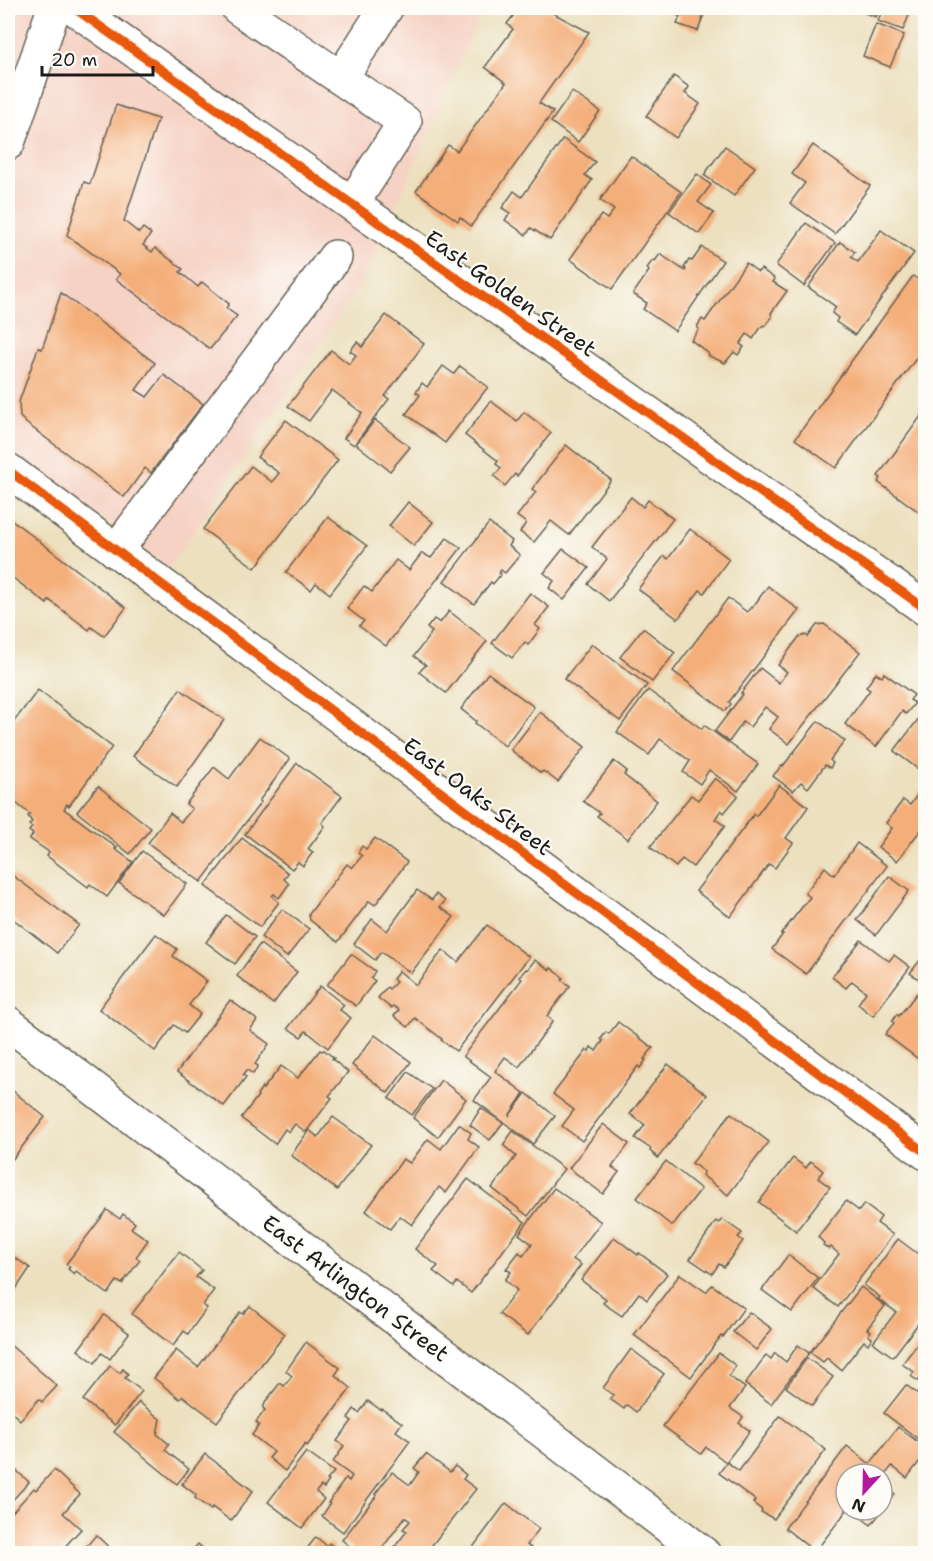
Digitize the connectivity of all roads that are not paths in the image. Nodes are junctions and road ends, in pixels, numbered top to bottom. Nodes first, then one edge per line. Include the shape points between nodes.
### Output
1 (54, 8) edge
2 (74, 8) edge
3 (238, 8) edge
4 (386, 8) edge
5 (341, 78) junction
6 (8, 143) edge
7 (352, 204) junction
8 (335, 257) dead end
9 (8, 470) edge
10 (116, 551) junction
11 (926, 609) edge
12 (8, 1023) edge
13 (926, 1153) edge
14 (704, 1554) edge

1 - 6 street
2 - 7 street, East Golden Street
3 - 5 street
4 - 5 street
5 - 7 street via 405,122
7 - 11 street, East Golden Street
8 - 10 street
9 - 10 street, East Oaks Street
10 - 13 street, East Oaks Street
12 - 14 street, East Arlington Street

